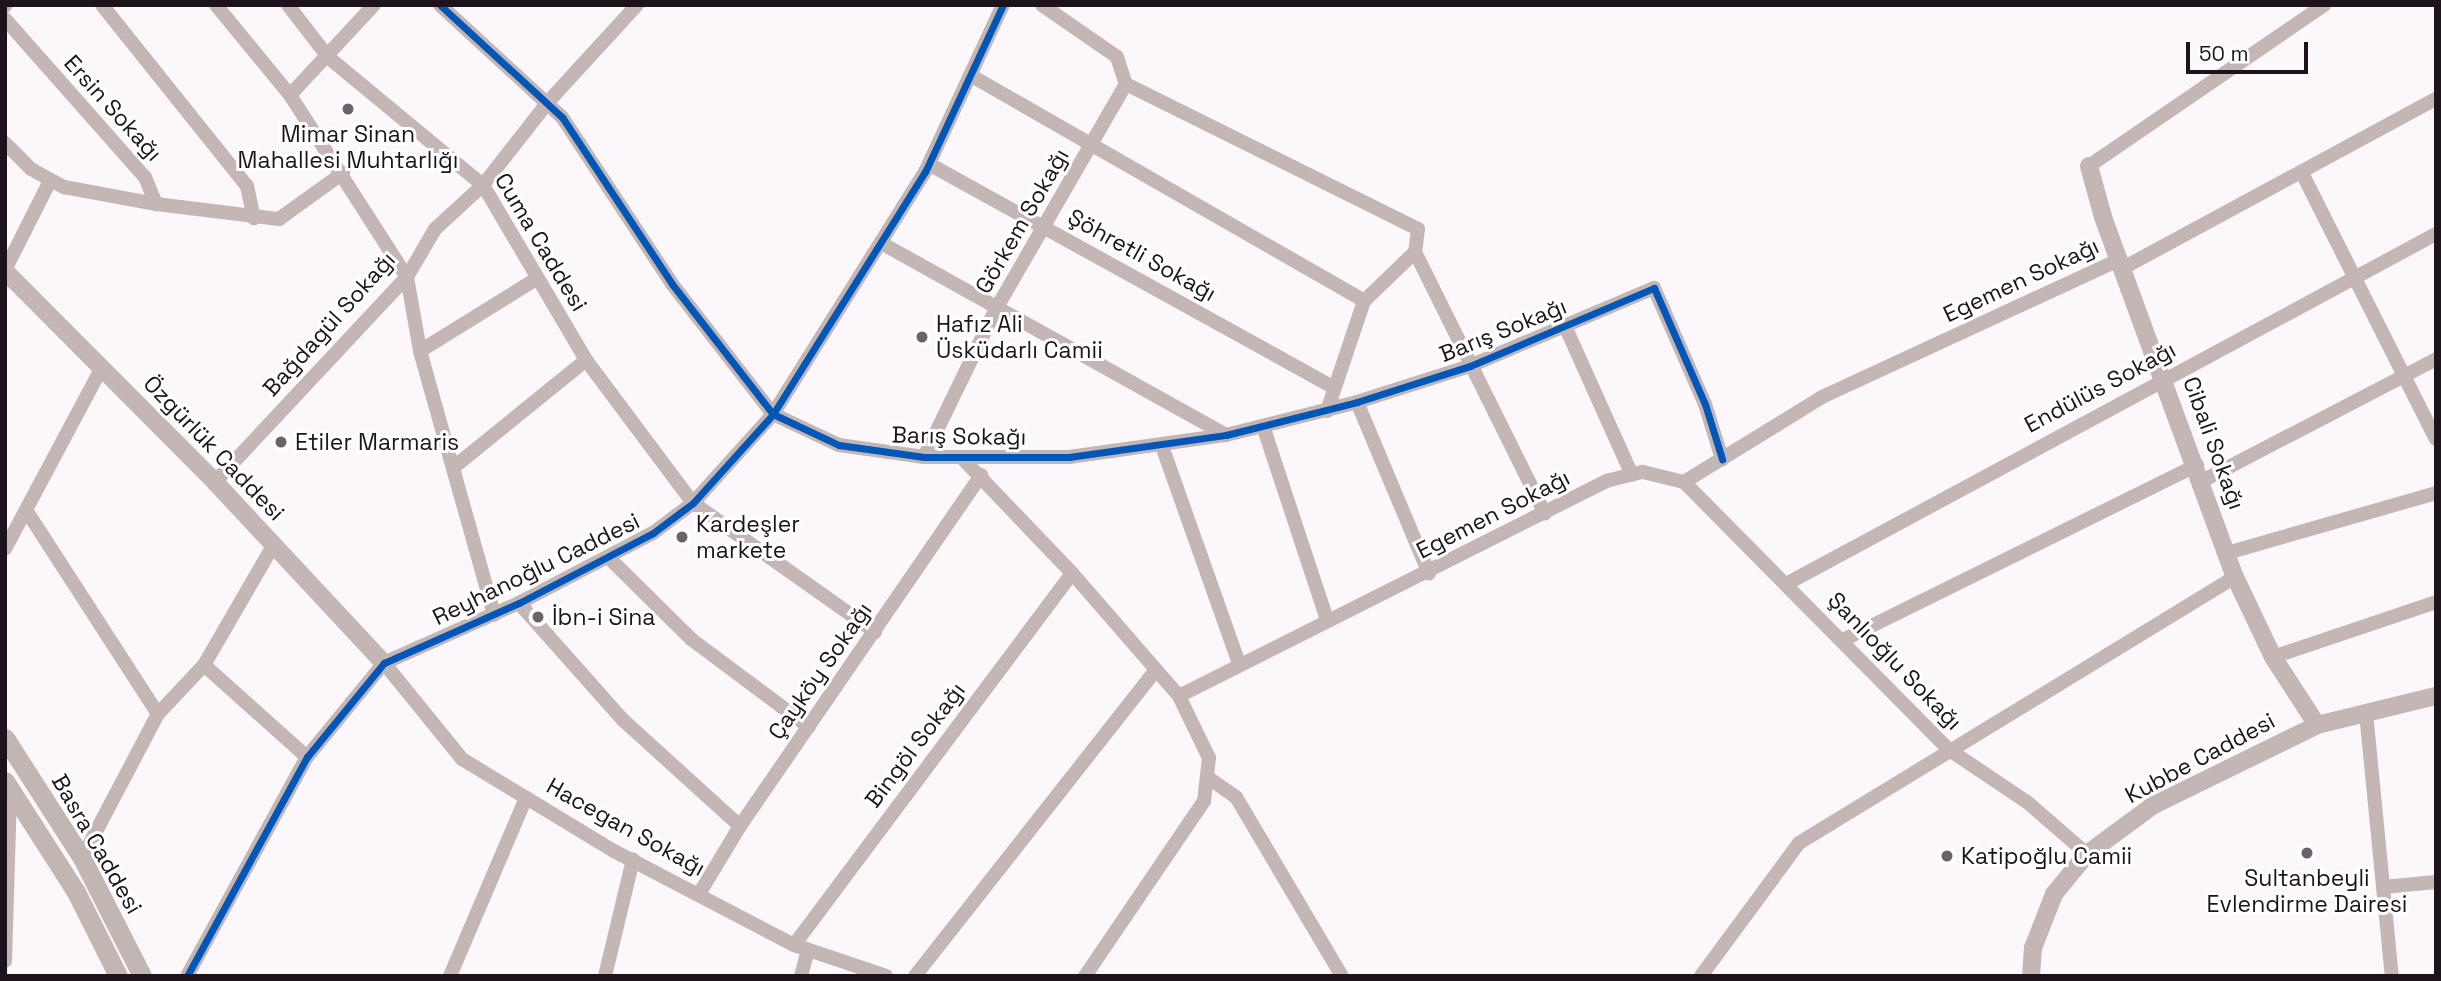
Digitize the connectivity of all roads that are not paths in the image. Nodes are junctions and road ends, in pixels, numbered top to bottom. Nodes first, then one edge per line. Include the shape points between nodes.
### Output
1 (102, 5) edge
2 (216, 5) edge
3 (288, 5) edge
4 (374, 5) edge
5 (440, 5) edge
6 (1003, 5) edge
7 (1042, 5) edge
8 (2324, 5) edge
9 (629, 8) edge
10 (5, 19) edge
11 (328, 57) junction
12 (970, 75) junction
13 (1126, 84) junction
14 (290, 95) junction
15 (2436, 99) edge
16 (548, 102) junction
17 (5, 143) edge
18 (1092, 145) junction
19 (929, 164) junction
20 (2089, 166) joint
21 (343, 173) junction
22 (2302, 173) junction
23 (50, 181) junction
24 (483, 185) junction
25 (156, 204) junction
26 (254, 218) junction
27 (1044, 228) junction
28 (2436, 234) edge
29 (883, 244) junction
30 (1415, 252) junction
31 (2121, 264) junction
32 (5, 271) edge
33 (2356, 276) junction
34 (407, 277) junction
35 (536, 279) junction
36 (1364, 301) junction
37 (996, 309) junction
38 (1565, 326) junction
39 (419, 351) junction
40 (2436, 359) edge
41 (586, 360) junction
42 (1470, 366) junction
43 (102, 367) junction
44 (2164, 378) junction
45 (2402, 378) junction
46 (1333, 387) junction
47 (1357, 402) junction
48 (1327, 411) junction
49 (774, 414) junction
50 (1263, 426) junction
51 (1226, 435) junction
52 (2436, 439) edge
53 (1162, 446) junction
54 (924, 457) junction
55 (962, 458) junction
56 (1722, 459) junction
57 (454, 467) junction
58 (2200, 473) junction
59 (981, 475) junction
60 (1632, 475) junction
61 (215, 482) junction
62 (1684, 482) junction
63 (2436, 493) edge
64 (693, 503) junction
65 (26, 510) junction
66 (1545, 514) junction
67 (273, 546) junction
68 (5, 549) edge
69 (2227, 553) junction
70 (609, 558) junction
71 (1072, 573) junction
72 (1429, 573) junction
73 (2235, 577) junction
74 (1788, 583) junction
75 (2436, 602) edge
76 (519, 603) junction
77 (494, 615) junction
78 (1327, 619) junction
79 (875, 632) junction
80 (1843, 640) junction
81 (2273, 657) junction
82 (384, 663) junction
83 (1239, 663) junction
84 (204, 665) junction
85 (1155, 671) junction
86 (1179, 696) junction
87 (2436, 696) edge
88 (2366, 713) junction
89 (158, 714) junction
90 (2317, 725) junction
91 (809, 727) junction
92 (5, 738) edge
93 (1948, 749) junction
94 (307, 757) junction
95 (1210, 779) junction
96 (8, 785) edge
97 (526, 798) junction
98 (740, 826) junction
99 (2087, 854) junction
100 (82, 858) junction
101 (633, 859) junction
102 (2436, 882) edge
103 (2383, 887) junction
104 (699, 894) junction
105 (801, 948) junction
106 (5, 961) edge
107 (118, 976) edge
108 (142, 976) edge
109 (187, 976) edge
110 (450, 976) edge
111 (605, 976) edge
112 (801, 976) edge
113 (886, 976) edge
114 (915, 976) edge
115 (1085, 976) edge
116 (1342, 976) edge
117 (1701, 976) edge
118 (2031, 976) edge
119 (2392, 976) edge

1 - 26 street via 247,186
2 - 14 street
3 - 11 street, Cuma Caddesi
4 - 11 street
5 - 16 street, Barış Sokağı
6 - 12 street, Reyhanoğlu Caddesi
7 - 13 street via 1117,57
8 - 20 street
9 - 16 street, Bağdagül Sokağı
10 - 25 street, Ersin Sokağı via 145,177
11 - 14 street
11 - 24 street, Cuma Caddesi
12 - 18 street
12 - 19 street, Reyhanoğlu Caddesi
13 - 18 street, Görkem Sokağı
13 - 30 street via 1418,229
14 - 21 street
15 - 22 street, Egemen Sokağı
16 - 24 street, Bağdagül Sokağı
16 - 49 street, Barış Sokağı via 672,284
17 - 23 street via 16,157
18 - 27 street, Görkem Sokağı
18 - 36 street
19 - 27 street, Şöhretli Sokağı
19 - 29 street, Reyhanoğlu Caddesi
20 - 31 street, Cibali Sokağı
21 - 26 street via 287,216
21 - 34 street
22 - 31 street, Egemen Sokağı
22 - 33 street
23 - 25 street via 82,192
23 - 32 street
24 - 34 street, Bağdagül Sokağı via 435,229
24 - 35 street, Cuma Caddesi
25 - 26 street
27 - 37 street, Görkem Sokağı
27 - 46 street, Şöhretli Sokağı
28 - 33 street, Endülüs Sokağı
29 - 37 street
29 - 49 street, Reyhanoğlu Caddesi
30 - 36 street
30 - 42 street
31 - 44 street, Cibali Sokağı
31 - 56 street, Egemen Sokağı via 1822,397
32 - 43 street, Özgürlük Caddesi
33 - 44 street, Endülüs Sokağı
33 - 45 street
34 - 39 street
34 - 61 street, Bağdagül Sokağı
35 - 39 street
35 - 41 street, Cuma Caddesi
36 - 46 street
37 - 51 street
37 - 54 street, Görkem Sokağı
38 - 42 street, Barış Sokağı
38 - 56 street, Barış Sokağı via 1654,288 1705,404
38 - 60 street
39 - 57 street
40 - 45 street
41 - 57 street
41 - 64 street, Cuma Caddesi
42 - 47 street, Barış Sokağı
42 - 66 street
43 - 61 street, Özgürlük Caddesi
43 - 65 street
44 - 58 street, Cibali Sokağı
44 - 74 street, Endülüs Sokağı
45 - 52 street
45 - 58 street
46 - 48 street
47 - 48 street, Barış Sokağı
47 - 72 street
48 - 50 street, Barış Sokağı
49 - 54 street, Barış Sokağı via 839,445
49 - 64 street, Reyhanoğlu Caddesi
50 - 51 street, Barış Sokağı
50 - 78 street
51 - 53 street, Barış Sokağı
53 - 55 street, Barış Sokağı via 1069,457
53 - 83 street
54 - 55 street, Barış Sokağı
55 - 59 street
56 - 62 street, Egemen Sokağı
57 - 77 street
58 - 69 street, Cibali Sokağı
58 - 80 street
59 - 71 street
59 - 79 street, Çayköy Sokağı
60 - 62 street, Egemen Sokağı via 1643,472
60 - 66 street, Egemen Sokağı via 1606,481
61 - 67 street, Özgürlük Caddesi
62 - 74 street, Şanlıoğlu Sokağı
63 - 69 street
64 - 70 street, Reyhanoğlu Caddesi
64 - 79 street, Cuma Caddesi
65 - 68 street
65 - 89 street
66 - 72 street, Egemen Sokağı
67 - 82 street, Özgürlük Caddesi
67 - 84 street
69 - 73 street, Cibali Sokağı
70 - 76 street, Reyhanoğlu Caddesi
70 - 91 street via 691,639
71 - 85 street
71 - 105 street, Bingöl Sokağı
72 - 78 street, Egemen Sokağı
73 - 81 street, Cibali Sokağı
73 - 93 street
74 - 80 street, Şanlıoğlu Sokağı
75 - 81 street
76 - 77 street, Reyhanoğlu Caddesi
76 - 98 street via 623,720
77 - 82 street, Reyhanoğlu Caddesi
78 - 83 street, Egemen Sokağı
79 - 91 street, Çayköy Sokağı
80 - 93 street, Şanlıoğlu Sokağı
81 - 90 street, Cibali Sokağı
82 - 94 street, Reyhanoğlu Caddesi
82 - 97 street, Hacegan Sokağı via 462,759
83 - 86 street, Egemen Sokağı
84 - 89 street
84 - 94 street
85 - 86 street
85 - 114 street
86 - 95 street via 1207,747
87 - 88 street, Kubbe Caddesi
88 - 90 street, Kubbe Caddesi
88 - 103 street
89 - 100 street
90 - 99 street, Kubbe Caddesi via 2151,806
91 - 98 street, Çayköy Sokağı
92 - 100 main road, Basra Caddesi
93 - 99 street, Şanlıoğlu Sokağı via 2027,802
93 - 117 street via 1799,843
94 - 109 street, Reyhanoğlu Caddesi
95 - 115 street via 1198,811
95 - 116 street via 1236,797
96 - 106 street
96 - 107 main road, Basra Caddesi via 76,892
97 - 101 street, Hacegan Sokağı
97 - 110 street
98 - 104 street, Çayköy Sokağı
99 - 118 street, Kubbe Caddesi via 2054,894 2033,948
100 - 108 main road, Basra Caddesi
101 - 104 street, Hacegan Sokağı
101 - 111 street
102 - 103 street
103 - 119 street
104 - 105 street, Hacegan Sokağı
105 - 112 street
105 - 113 street, Hacegan Sokağı

